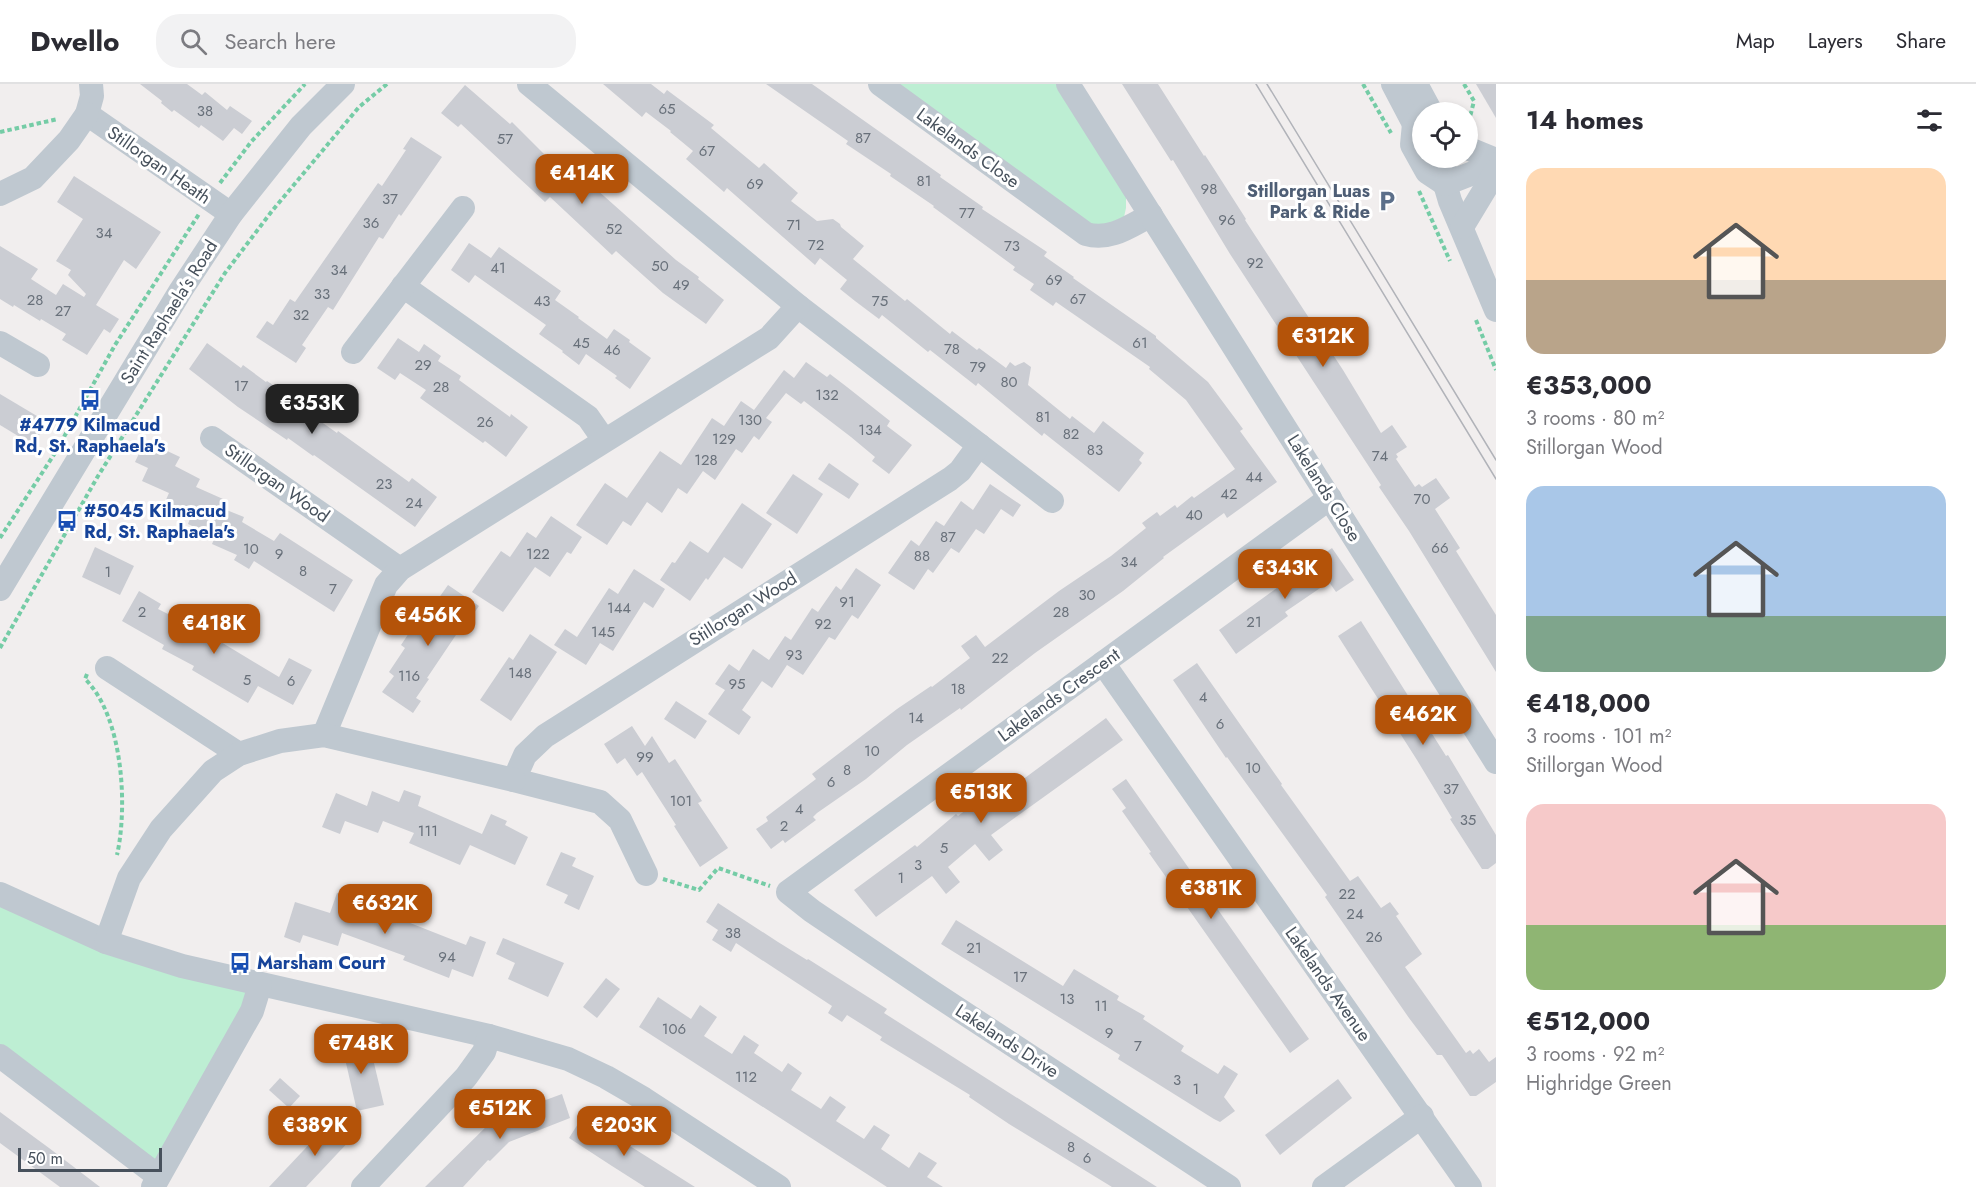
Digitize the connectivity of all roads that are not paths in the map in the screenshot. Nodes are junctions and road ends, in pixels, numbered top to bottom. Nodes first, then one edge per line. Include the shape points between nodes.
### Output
1 (92, 84) edge
2 (343, 84) edge
3 (529, 84) edge
4 (880, 84) edge
5 (1068, 84) edge
6 (1393, 84) edge
7 (1416, 84) edge
8 (1419, 102) edge
9 (1412, 109) edge
10 (87, 114) junction
11 (1478, 153) edge
12 (1496, 162) edge
13 (1425, 168) edge
14 (1444, 168) edge
15 (1496, 171) edge
16 (1445, 184) junction
17 (0, 194) edge
18 (462, 208) dead end
19 (231, 214) junction
20 (1151, 214) junction
21 (1462, 227) junction
22 (403, 286) junction
23 (798, 306) junction
24 (1484, 311) edge
25 (0, 343) edge
26 (353, 352) dead end
27 (38, 365) dead end
28 (212, 438) dead end
29 (604, 440) junction
30 (979, 445) junction
31 (1330, 498) junction
32 (1052, 501) dead end
33 (400, 568) junction
34 (1, 587) edge
35 (1103, 663) junction
36 (98, 669) road end
37 (324, 735) junction
38 (239, 754) junction
39 (1496, 762) edge
40 (514, 780) junction
41 (646, 874) road end
42 (788, 892) joint
43 (0, 894) edge
44 (106, 942) junction
45 (260, 985) junction
46 (489, 1036) junction
47 (0, 1056) edge
48 (1422, 1116) junction
49 (155, 1181) edge
50 (363, 1187) edge
51 (779, 1187) edge
52 (1228, 1187) edge
53 (1324, 1187) edge
54 (1470, 1187) edge

1 - 10 street
2 - 19 street, Saint Raphaela’s Road via 301,126
3 - 23 street
4 - 20 street, Lakelands Close via 1086,234 1112,235
5 - 20 street, Lakelands Close
6 - 9 street
7 - 8 street
10 - 17 street via 69,140 33,178
10 - 19 street, Stillorgan Heath
11 - 12 street
12 - 16 street
13 - 16 street
14 - 16 street
15 - 21 street
16 - 21 street
18 - 22 street
19 - 34 street, Saint Raphaela’s Road
20 - 31 street, Lakelands Close
21 - 24 street
22 - 26 street
22 - 29 street via 588,417
23 - 29 street via 769,338
23 - 30 street
25 - 27 street
28 - 33 street, Stillorgan Wood
29 - 33 street
30 - 32 street
30 - 40 street, Stillorgan Wood via 950,479 544,736 525,755
31 - 35 street, Lakelands Crescent
31 - 39 street, Lakelands Close
33 - 37 street via 386,585
35 - 42 street, Lakelands Crescent
35 - 48 street, Lakelands Avenue
36 - 38 street
37 - 38 street via 280,741
37 - 40 street
38 - 44 street via 213,771 161,829 129,878
40 - 41 street via 600,802 620,820
42 - 52 street, Lakelands Drive
43 - 44 street
44 - 45 street
45 - 46 street
45 - 49 street via 252,1011
46 - 50 street via 484,1052 466,1077
46 - 51 street via 568,1059 606,1077
47 - 49 street
48 - 53 street
48 - 54 street, Lakelands Avenue

